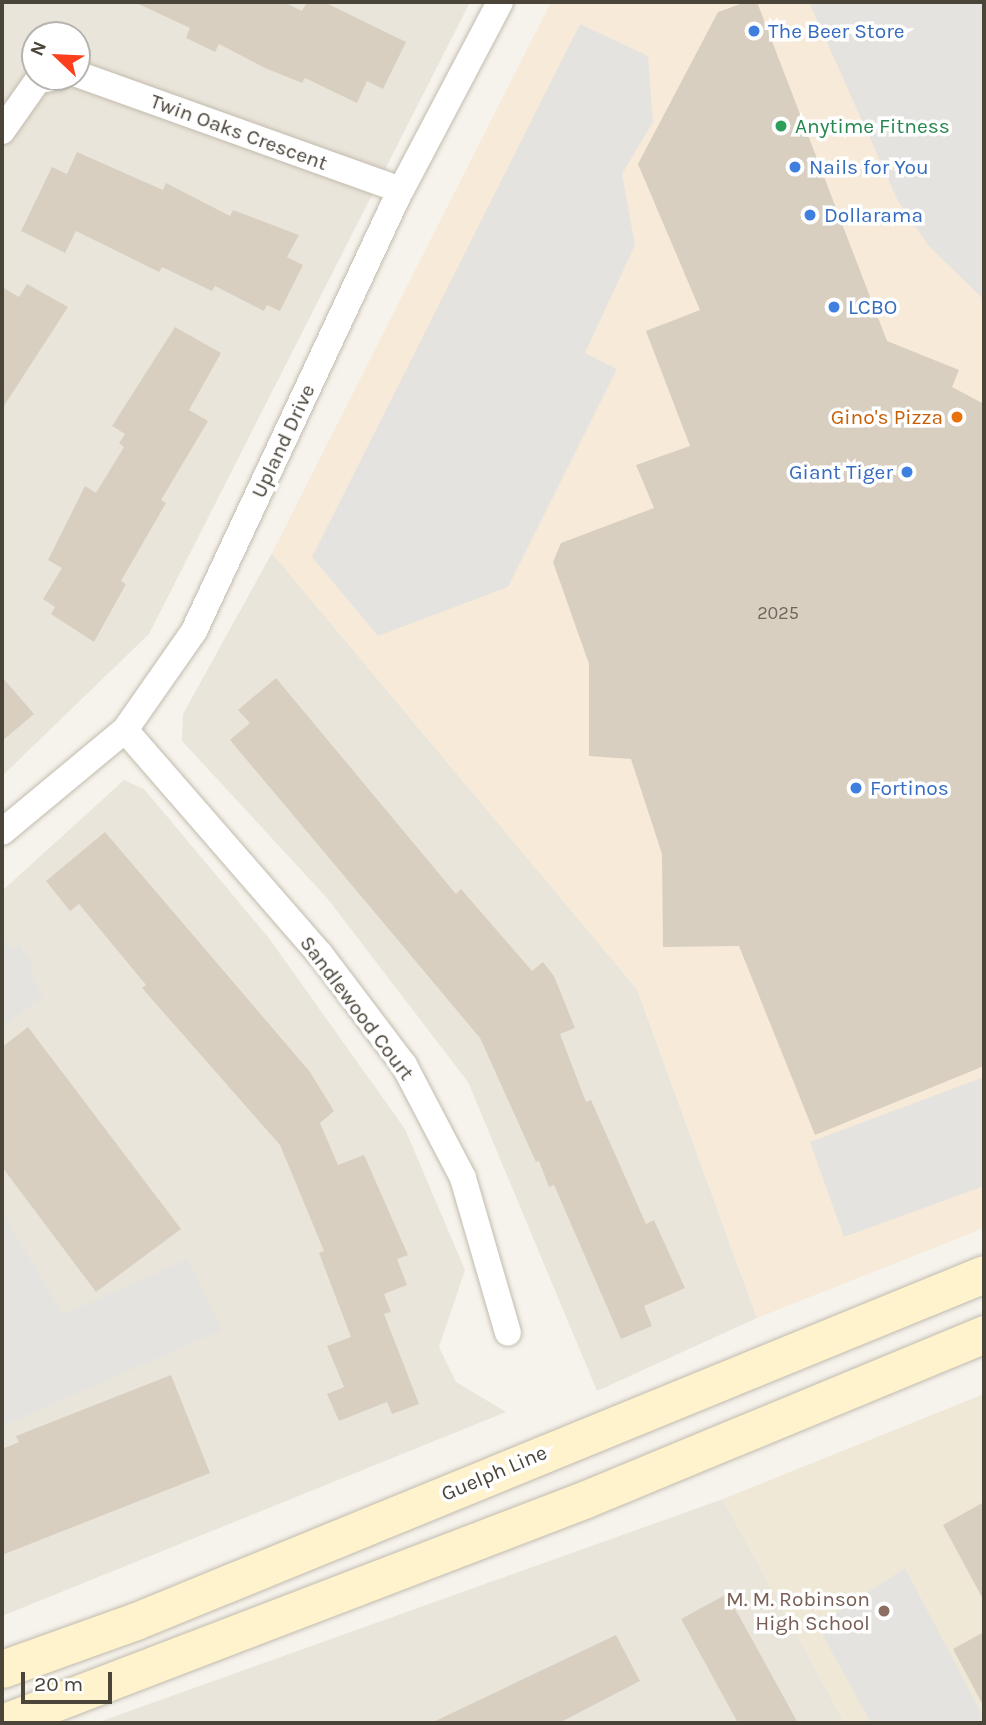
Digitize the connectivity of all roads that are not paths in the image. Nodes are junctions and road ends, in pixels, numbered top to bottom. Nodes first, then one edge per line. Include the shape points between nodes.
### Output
1 (500, 2) edge
2 (91, 79) edge
3 (30, 91) edge
4 (2, 131) edge
5 (401, 190) junction
6 (125, 730) junction
7 (2, 832) edge
8 (984, 1274) edge
9 (508, 1333) dead end
10 (984, 1334) edge
11 (704, 1389) junction
12 (726, 1439) junction
13 (2, 1669) edge
14 (2, 1723) edge

1 - 5 street, Upland Drive
2 - 5 street, Twin Oaks Crescent
3 - 4 street
5 - 6 street, Upland Drive via 194,631
6 - 7 street, Upland Drive
6 - 9 street, Sandlewood Court via 320,954 404,1065 463,1178
8 - 11 main road, Guelph Line
10 - 12 main road
11 - 12 main road
11 - 13 main road, Guelph Line via 136,1621
12 - 14 main road via 573,1504

